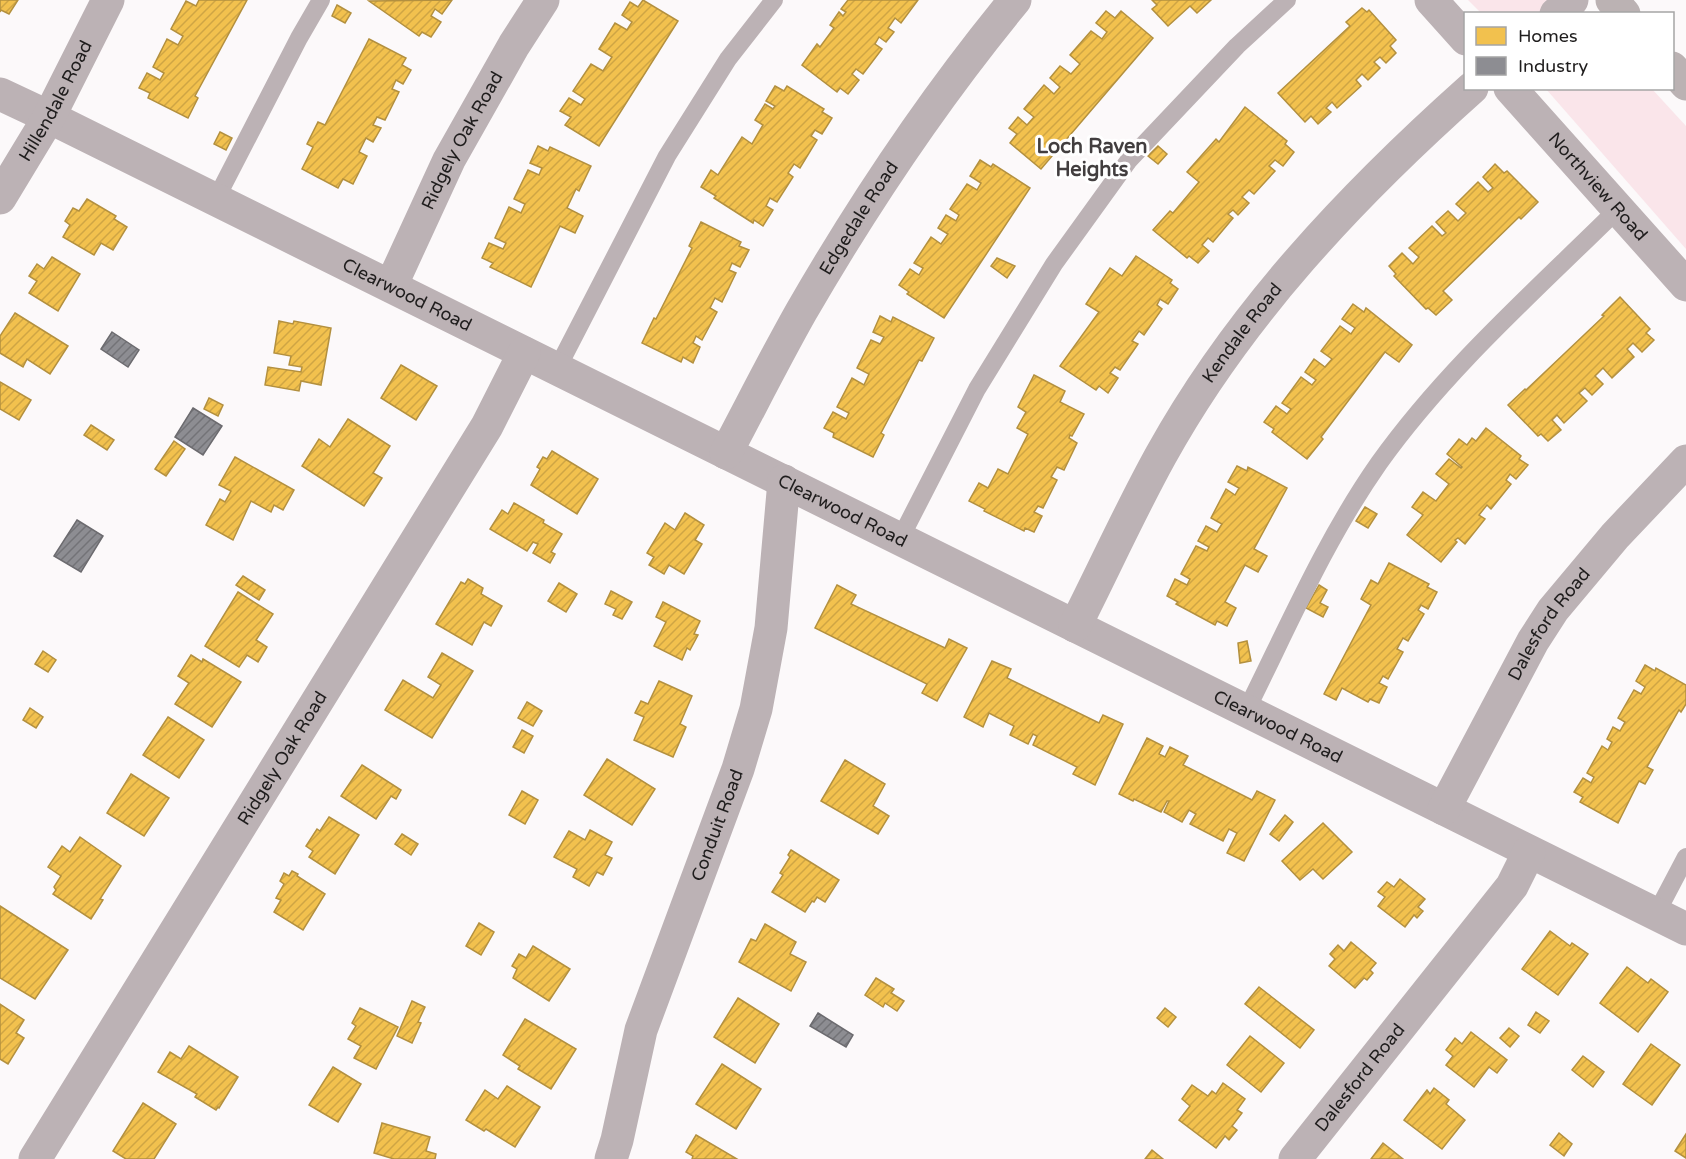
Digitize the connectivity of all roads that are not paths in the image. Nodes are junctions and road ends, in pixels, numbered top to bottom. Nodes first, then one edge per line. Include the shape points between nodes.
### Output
1 (108, 0) edge
2 (321, 0) edge
3 (543, 0) edge
4 (774, 0) edge
5 (1015, 0) edge
6 (1287, 0) edge
7 (1431, 0) edge
8 (1572, 0) edge
9 (1612, 0) edge
10 (1558, 12) edge
11 (1622, 12) edge
12 (1464, 37) edge
13 (1674, 70) edge
14 (1686, 84) edge
15 (1470, 90) edge
16 (1512, 90) edge
17 (0, 94) edge
18 (49, 117) junction
19 (0, 198) edge
20 (216, 200) junction
21 (1618, 209) junction
22 (1686, 285) edge
23 (391, 286) junction
24 (524, 353) junction
25 (557, 369) junction
26 (726, 453) junction
27 (1686, 461) edge
28 (784, 482) junction
29 (900, 539) junction
30 (1075, 626) junction
31 (1246, 711) junction
32 (1444, 809) junction
33 (1529, 852) junction
34 (1686, 857) edge
35 (1656, 914) junction
36 (1686, 929) edge
37 (35, 1159) edge
38 (611, 1159) edge
39 (1295, 1159) edge

1 - 18 street, Hillendale Road
2 - 20 lane
3 - 23 street, Ridgely Oak Road via 449,160
4 - 25 lane via 728,59 667,156
5 - 26 street, Edgedale Road via 969,57 847,236
6 - 29 lane via 1237,46 1129,160 1054,264 977,389
7 - 12 street
8 - 10 street
9 - 11 street
13 - 14 street
15 - 30 street, Kendale Road via 1374,178 1257,311 1161,454
16 - 21 street, Northview Road
17 - 18 street, Clearwood Road
18 - 19 street, Hillendale Road
18 - 20 street, Clearwood Road
20 - 23 street, Clearwood Road
21 - 22 street, Northview Road
21 - 31 lane via 1435,393 1379,463 1336,530
23 - 24 street, Clearwood Road
24 - 25 street, Clearwood Road
24 - 37 street, Ridgely Oak Road via 487,426
25 - 26 street, Clearwood Road
26 - 28 street, Clearwood Road
27 - 32 street, Dalesford Road via 1615,536 1553,610
28 - 29 street, Clearwood Road
28 - 38 street, Conduit Road via 771,628 756,709 738,769 641,1030
29 - 30 street, Clearwood Road
30 - 31 street, Clearwood Road
31 - 32 street, Clearwood Road
32 - 33 street, Clearwood Road
33 - 35 street, Clearwood Road
33 - 39 street, Dalesford Road via 1512,886
34 - 35 lane
35 - 36 street, Clearwood Road

